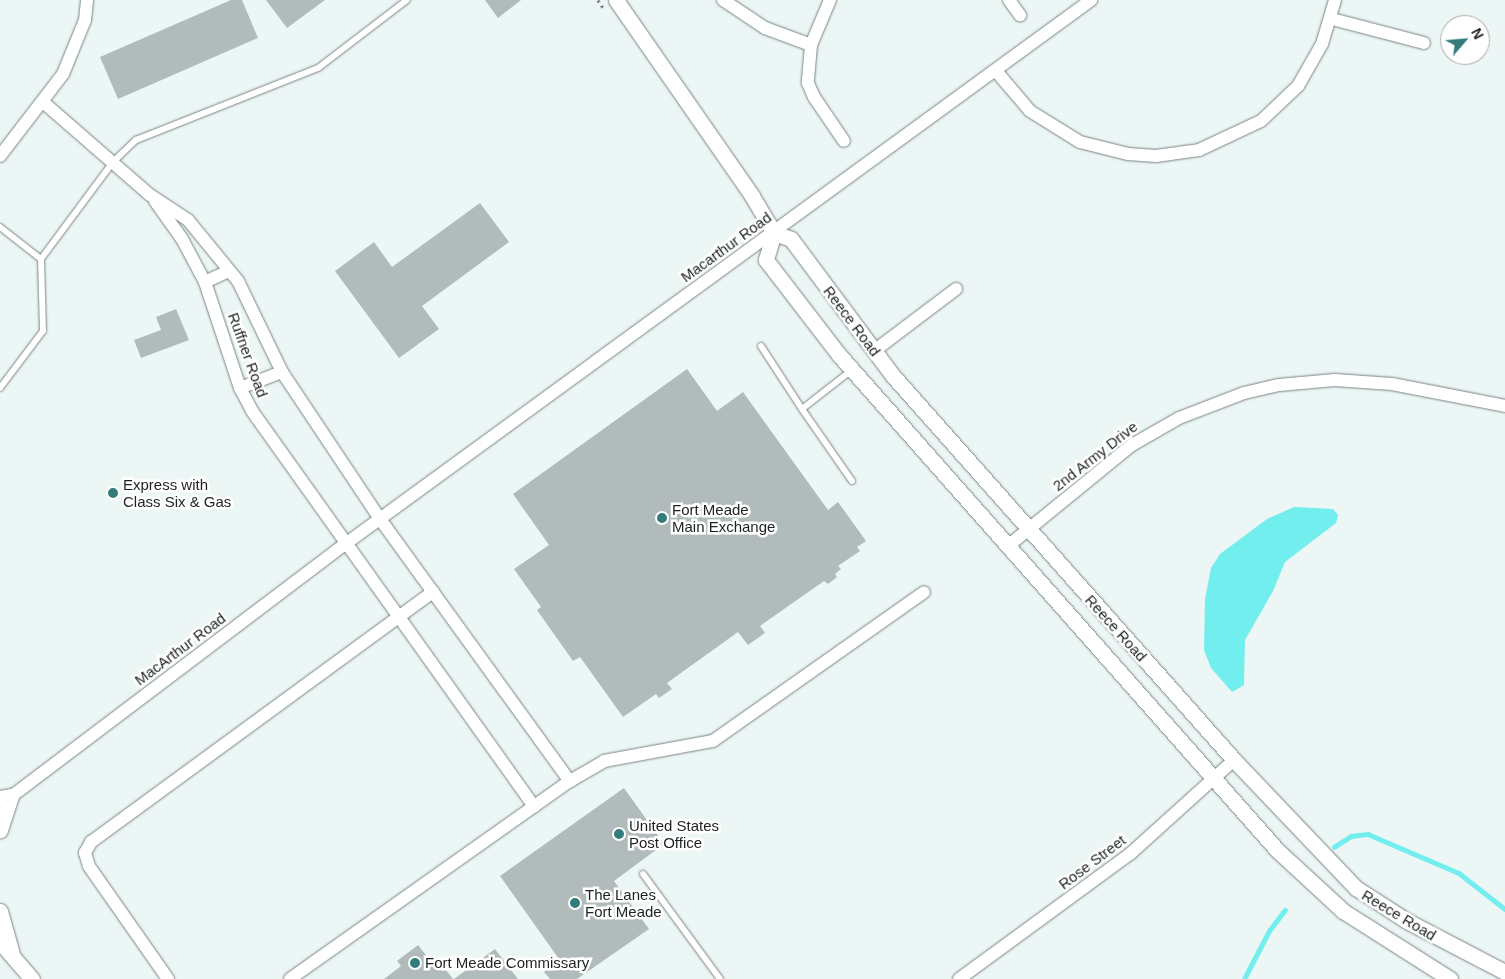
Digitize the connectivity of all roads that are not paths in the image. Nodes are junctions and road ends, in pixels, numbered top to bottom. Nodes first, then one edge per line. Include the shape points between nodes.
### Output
1 (87, 0) edge
2 (407, 0) edge
3 (616, 0) edge
4 (830, 0) edge
5 (1009, 0) edge
6 (1091, 0) edge
7 (1335, 0) edge
8 (726, 1) edge
9 (1020, 15) dead end
10 (1332, 19) junction
11 (1424, 43) dead end
12 (811, 45) junction
13 (996, 71) junction
14 (43, 102) junction
15 (844, 141) dead end
16 (0, 156) edge
17 (112, 162) junction
18 (150, 195) junction
19 (0, 227) edge
20 (774, 232) junction
21 (41, 259) junction
22 (229, 271) junction
23 (206, 282) junction
24 (956, 289) dead end
25 (761, 346) dead end
26 (874, 351) junction
27 (852, 370) junction
28 (282, 372) junction
29 (0, 388) edge
30 (240, 388) junction
31 (1505, 406) edge
32 (802, 409) junction
33 (852, 481) dead end
34 (380, 519) junction
35 (1029, 528) junction
36 (344, 545) junction
37 (1008, 546) junction
38 (432, 592) junction
39 (924, 592) dead end
40 (397, 618) junction
41 (1234, 760) junction
42 (1213, 779) junction
43 (570, 782) junction
44 (4, 800) edge
45 (534, 807) junction
46 (0, 830) edge
47 (644, 874) dead end
48 (0, 911) edge
49 (0, 942) edge
50 (13, 958) junction
51 (1505, 972) edge
52 (32, 979) edge
53 (168, 979) edge
54 (290, 979) edge
55 (720, 979) edge
56 (959, 979) edge
57 (1450, 979) edge

1 - 14 street via 84,20 63,74
2 - 17 lane via 318,68 136,140
3 - 20 street, Reece Road
4 - 12 street
5 - 9 street
6 - 13 street, Macarthur Road
7 - 10 street
8 - 12 street via 765,28
10 - 11 street
10 - 13 street via 1311,66 1280,105 1240,133 1199,150 1178,154 1128,154 1080,142 1030,111
12 - 15 street via 808,83
13 - 20 street, Macarthur Road
14 - 16 street
14 - 17 street, Ruffner Road
17 - 18 street, Ruffner Road
17 - 21 lane
18 - 22 street, Ruffner Road via 188,220
18 - 23 street, Ruffner Road via 182,239
19 - 21 lane
20 - 26 street, Reece Road via 791,239
20 - 27 street, Reece Road via 766,260
20 - 34 street, Macarthur Road
21 - 29 lane via 43,331
22 - 23 street
22 - 28 street, Ruffner Road via 238,281
23 - 30 street, Ruffner Road
24 - 26 street
25 - 32 lane
26 - 35 street, Reece Road
27 - 32 lane
27 - 37 street, Reece Road
28 - 30 street
28 - 34 street, Ruffner Road
30 - 36 street, Ruffner Road via 252,411
31 - 35 street, 2nd Army Drive via 1392,384 1335,380 1279,385 1244,393 1205,406 1155,431
32 - 33 lane
34 - 36 street, MacArthur Road
34 - 38 street, Ruffner Road
35 - 37 street, 2nd Army Drive
35 - 41 street, Reece Road
36 - 40 street, Ruffner Road
36 - 44 street, MacArthur Road
37 - 42 street, Reece Road
38 - 40 street
38 - 43 street, Ruffner Road
39 - 43 street via 713,741 604,761
40 - 45 street, Ruffner Road
40 - 53 street via 91,842 85,853 89,866
41 - 42 street, Rose Street
41 - 51 street, Reece Road via 1356,888 1406,921
42 - 56 street, Rose Street via 1130,854
42 - 57 street, Reece Road via 1277,850 1343,911
43 - 45 street
44 - 46 street
45 - 54 street
47 - 55 lane
48 - 50 street
49 - 50 street
50 - 52 street

